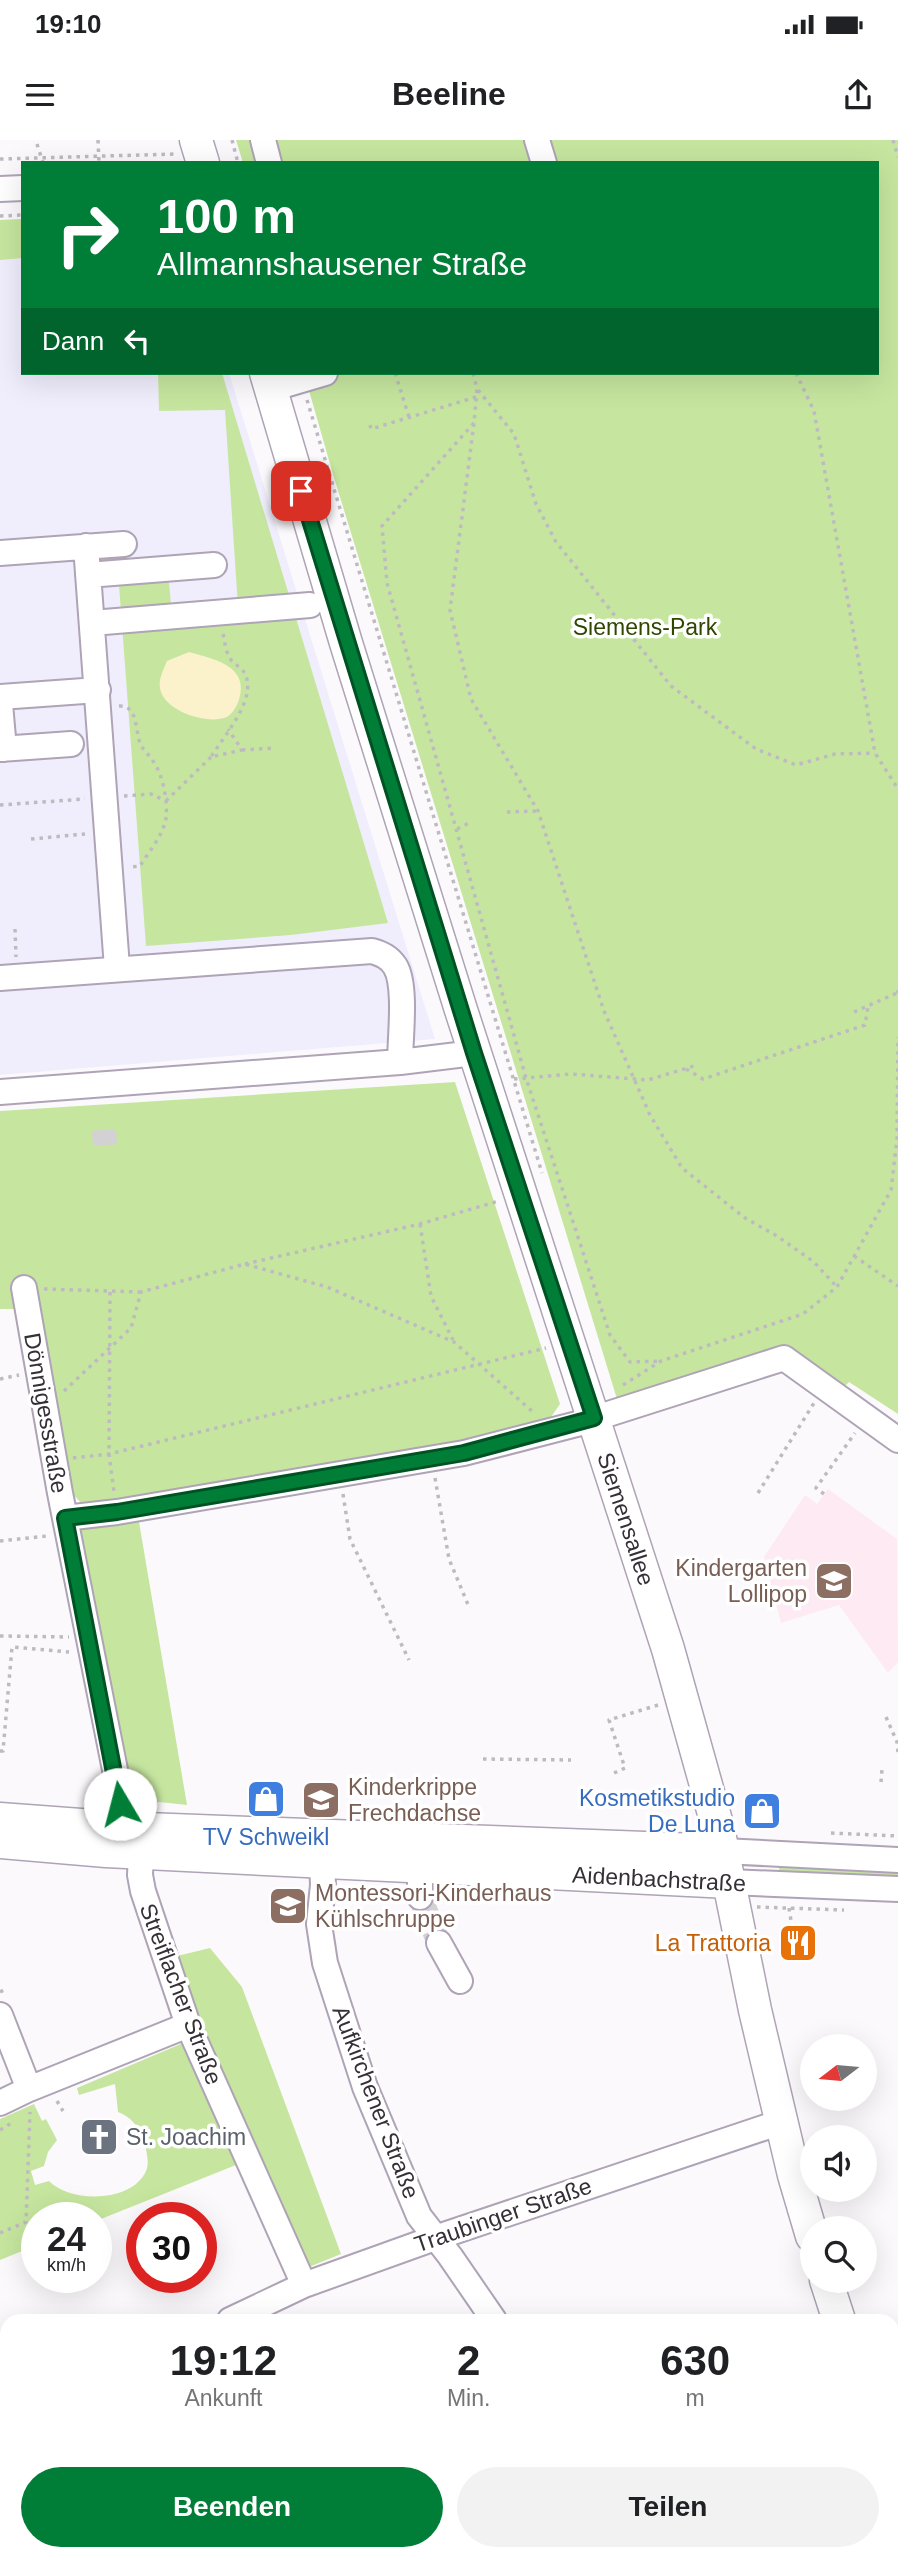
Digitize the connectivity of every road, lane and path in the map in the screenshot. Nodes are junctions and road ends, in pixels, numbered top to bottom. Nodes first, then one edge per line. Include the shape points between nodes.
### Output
1 (99, 140) edge
2 (232, 140) edge
3 (263, 140) edge
4 (537, 140) edge
5 (893, 140) edge
6 (37, 144) dead end
7 (193, 152) edge
8 (99, 154) junction
9 (41, 157) junction
10 (898, 157) edge
11 (0, 159) edge
12 (42, 161) edge
13 (99, 161) edge
14 (237, 161) edge
15 (268, 161) edge
16 (543, 161) edge
17 (21, 188) edge
18 (0, 189) edge
19 (21, 215) edge
20 (0, 216) edge
21 (317, 375) edge
22 (396, 375) edge
23 (474, 375) edge
24 (797, 375) edge
25 (300, 379) junction
26 (268, 381) edge
27 (477, 389) junction
28 (476, 396) junction
29 (409, 417) junction
30 (474, 423) junction
31 (370, 425) dead end
32 (124, 544) dead end
33 (86, 546) junction
34 (0, 553) edge
35 (214, 565) dead end
36 (88, 575) junction
37 (310, 606) dead end
38 (92, 622) junction
39 (223, 632) dead end
40 (0, 697) edge
41 (98, 698) junction
42 (0, 704) edge
43 (228, 729) junction
44 (71, 744) dead end
45 (276, 748) dead end
46 (2, 749) edge
47 (242, 750) junction
48 (875, 753) junction
49 (211, 757) junction
50 (898, 789) edge
51 (105, 797) junction
52 (166, 801) junction
53 (0, 805) edge
54 (538, 811) junction
55 (507, 812) dead end
56 (471, 822) dead end
57 (457, 829) junction
58 (108, 832) junction
59 (31, 839) dead end
60 (111, 868) junction
61 (15, 929) dead end
62 (117, 968) junction
63 (9, 978) edge
64 (898, 993) edge
65 (868, 1007) junction
66 (854, 1012) dead end
67 (898, 1037) edge
68 (474, 1053) junction
69 (400, 1062) junction
70 (697, 1065) dead end
71 (686, 1069) junction
72 (526, 1078) junction
73 (514, 1079) junction
74 (635, 1080) junction
75 (506, 1081) dead end
76 (0, 1092) edge
77 (545, 1183) dead end
78 (501, 1201) dead end
79 (420, 1224) junction
80 (854, 1256) junction
81 (245, 1264) junction
82 (898, 1286) edge
83 (837, 1287) junction
84 (24, 1288) joint
85 (110, 1292) junction
86 (141, 1292) junction
87 (454, 1342) junction
88 (569, 1342) junction
89 (109, 1348) junction
90 (661, 1361) junction
91 (481, 1366) junction
92 (824, 1387) junction
93 (44, 1410) junction
94 (602, 1416) junction
95 (865, 1418) junction
96 (553, 1430) junction
97 (898, 1440) edge
98 (109, 1454) junction
99 (432, 1458) junction
100 (54, 1460) junction
101 (830, 1469) junction
102 (835, 1473) dead end
103 (340, 1474) junction
104 (758, 1493) dead end
105 (824, 1494) dead end
106 (117, 1512) junction
107 (67, 1525) junction
108 (0, 1541) edge
109 (469, 1607) dead end
110 (0, 1636) edge
111 (88, 1637) junction
112 (60, 1651) dead end
113 (408, 1660) dead end
114 (0, 1692) edge
115 (8, 1693) junction
116 (665, 1703) dead end
117 (886, 1717) dead end
118 (0, 1751) edge
119 (898, 1752) edge
120 (483, 1759) dead end
121 (571, 1760) dead end
122 (882, 1769) dead end
123 (614, 1773) dead end
124 (881, 1782) dead end
125 (0, 1819) edge
126 (121, 1828) junction
127 (0, 1842) edge
128 (141, 1853) junction
129 (898, 1860) edge
130 (322, 1861) junction
131 (420, 1866) junction
132 (726, 1866) junction
133 (898, 1889) edge
134 (420, 1898) tunnel mouth
135 (789, 1909) dead end
136 (794, 1938) dead end
137 (439, 1943) tunnel mouth
138 (460, 1981) dead end
139 (0, 2015) edge
140 (188, 2025) junction
141 (29, 2089) junction
142 (58, 2102) dead end
143 (0, 2104) edge
144 (63, 2111) dead end
145 (781, 2122) junction
146 (807, 2216) edge
147 (0, 2233) edge
148 (437, 2237) junction
149 (304, 2285) junction
150 (830, 2293) edge
151 (243, 2314) edge
152 (490, 2314) edge
153 (837, 2314) edge

1 - 8 path
2 - 14 path
3 - 15 street
4 - 16 street
5 - 10 path
6 - 9 path
7 - 8 path
8 - 9 path
8 - 13 path
9 - 11 path
9 - 12 path
17 - 18 street
19 - 20 path
21 - 25 street
22 - 29 path
23 - 27 path
24 - 48 path via 814,411
25 - 26 street
25 - 73 path
26 - 68 main road, Siemensallee
27 - 28 path
27 - 48 path via 514,434 536,504 556,542 671,686 756,749 796,765 835,754
28 - 29 path
28 - 30 path
29 - 31 path via 371,429
30 - 54 path via 450,610 471,699
30 - 57 path via 382,526 387,583
32 - 33 street
33 - 34 street
33 - 36 street
35 - 36 street
36 - 38 street
37 - 38 street
38 - 41 street
39 - 43 path via 229,658 244,672 248,687 246,703
40 - 41 street
41 - 51 street
41 - 52 path via 131,709
42 - 46 street
43 - 47 path
43 - 49 path
44 - 46 street
45 - 47 path
47 - 49 path
48 - 50 path
49 - 52 path
51 - 52 path via 152,794
51 - 53 path
51 - 58 street
52 - 60 path via 166,821 141,866
54 - 55 path
54 - 74 path via 604,1010
56 - 57 path
57 - 72 path
58 - 59 path
58 - 60 street
60 - 62 street
61 - 63 path
62 - 63 street
62 - 69 street via 379,953 396,968 400,987
64 - 65 path
65 - 66 path
65 - 71 path via 865,1025 703,1079
67 - 80 path via 897,1139 891,1191
68 - 69 street
68 - 88 main road, Siemensallee
69 - 76 street
70 - 71 path
71 - 74 path
72 - 73 path
72 - 74 path via 571,1074
72 - 90 path via 610,1335 630,1362
73 - 75 path
73 - 77 path
74 - 83 path via 682,1168 745,1218 814,1262
78 - 79 path
79 - 81 path
79 - 87 path via 430,1296
80 - 82 path
80 - 83 path
81 - 86 path
81 - 87 path via 327,1287
83 - 90 path via 803,1314
84 - 85 path
84 - 93 street, Dönnigesstraße
85 - 86 path
85 - 89 path
86 - 89 path via 131,1328
87 - 91 path
88 - 91 path
88 - 94 main road, Siemensallee
89 - 93 path
89 - 98 path
90 - 94 path via 609,1393
91 - 96 path
91 - 98 path
92 - 94 street via 784,1359
92 - 95 street
92 - 104 path
93 - 100 street, Dönnigesstraße
94 - 96 street
94 - 132 main road, Siemensallee
95 - 97 street
95 - 101 path
96 - 99 street
98 - 100 path
98 - 106 path
99 - 103 street
99 - 109 path via 449,1559
100 - 107 street, Dönnigesstraße
101 - 102 path
101 - 105 path via 816,1488
103 - 106 street
103 - 113 path via 351,1539
106 - 107 street
107 - 108 path via 21,1540
107 - 111 street, Dönnigesstraße
110 - 111 path
111 - 126 street, Dönnigesstraße via 118,1790
112 - 115 path via 12,1647
114 - 115 path
115 - 118 path
116 - 123 path via 609,1720 625,1768
117 - 119 path
120 - 121 path
122 - 124 path
125 - 126 main road, Aidenbachstraße
126 - 132 main road, Aidenbachstraße
127 - 128 main road, Aidenbachstraße
128 - 130 main road, Aidenbachstraße
128 - 140 street, Streiflacher Straße via 143,1891
129 - 132 street, Aidenbachstraße
130 - 131 main road, Aidenbachstraße
130 - 148 street, Aufkirchener Straße via 319,1924 325,1963 365,2087 419,2216
131 - 132 main road, Aidenbachstraße
131 - 134 street
132 - 133 street, Aidenbachstraße
132 - 145 main road, Siemensallee
135 - 136 path
137 - 138 street
139 - 141 street
140 - 141 street
140 - 149 street, Streiflacher Straße via 237,2151
141 - 143 street
141 - 147 path via 26,2222
142 - 144 path
145 - 146 main road, Siemensallee
145 - 148 street, Traubinger Straße
148 - 149 street, Traubinger Straße
148 - 152 street, Aufkirchener Straße
149 - 151 street, Traubinger Straße
150 - 153 main road

